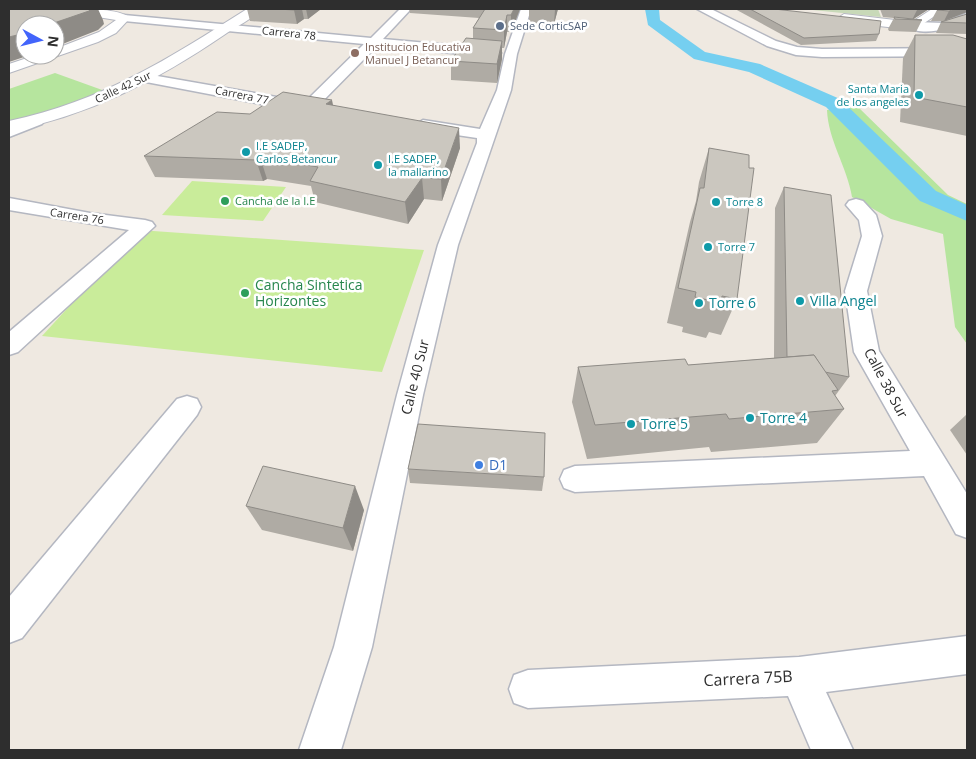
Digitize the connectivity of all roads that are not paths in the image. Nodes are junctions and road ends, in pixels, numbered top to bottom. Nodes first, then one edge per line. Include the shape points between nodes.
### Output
1 (67, 9) edge
2 (255, 9) edge
3 (406, 9) edge
4 (526, 9) edge
5 (702, 9) edge
6 (939, 9) edge
7 (967, 16) edge
8 (830, 17) edge
9 (124, 18) junction
10 (914, 26) junction
11 (227, 27) junction
12 (372, 42) junction
13 (65, 49) edge
14 (967, 52) edge
15 (511, 54) junction
16 (146, 78) junction
17 (308, 108) junction
18 (328, 111) edge
19 (36, 121) junction
20 (407, 123) edge
21 (9, 126) edge
22 (9, 132) edge
23 (486, 135) junction
24 (9, 204) edge
25 (856, 205) dead end
26 (9, 346) edge
27 (187, 407) dead end
28 (931, 463) junction
29 (575, 479) dead end
30 (967, 523) edge
31 (9, 625) edge
32 (967, 655) edge
33 (799, 676) junction
34 (528, 690) dead end
35 (320, 750) edge
36 (832, 750) edge

1 - 9 main road, Carrera 78
2 - 11 main road, Calle 42 Sur
3 - 12 street
4 - 15 street, Calle 40 Sur
5 - 14 street via 763,39 796,51
6 - 10 main road
7 - 10 street via 952,26 942,28
8 - 10 main road
9 - 11 street, Carrera 78
9 - 13 main road via 110,32
11 - 12 street, Carrera 78
11 - 16 main road, Calle 42 Sur
12 - 15 street, Carrera 78
12 - 17 street
15 - 23 street, Calle 40 Sur via 504,90
16 - 17 street, Carrera 77
16 - 19 main road, Calle 42 Sur
17 - 18 street, Carrera 77
19 - 21 main road
19 - 22 street, Calle 42 Sur
20 - 23 street
23 - 35 street, Calle 40 Sur via 448,245 353,647
24 - 26 street, Carrera 76 via 145,226
25 - 28 street, Calle 38 Sur via 869,219 872,236 856,291 867,352
27 - 31 street
28 - 29 street
28 - 30 street, Calle 38 Sur
32 - 33 street, Carrera 75B
33 - 34 street, Carrera 75B
33 - 36 street

